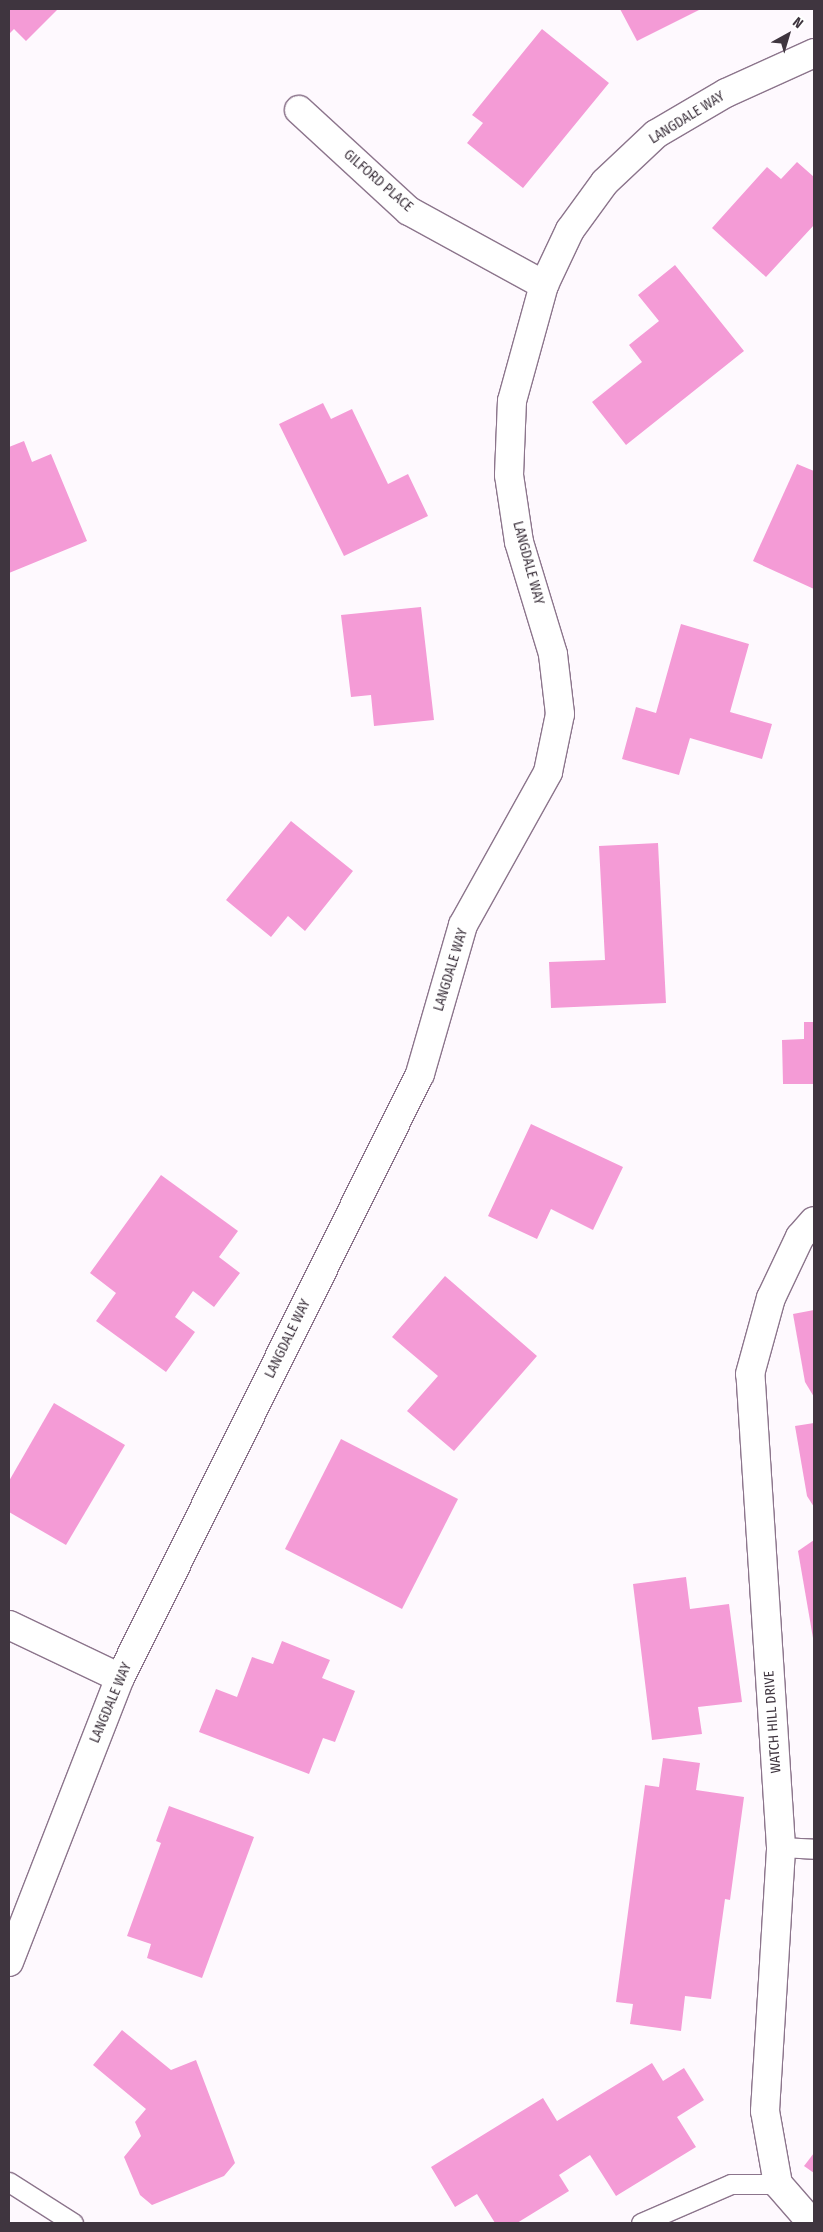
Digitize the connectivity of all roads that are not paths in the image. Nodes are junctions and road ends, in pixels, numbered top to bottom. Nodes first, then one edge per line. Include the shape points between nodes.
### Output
1 (814, 52) edge
2 (299, 110) dead end
3 (544, 285) junction
4 (814, 1220) edge
5 (9, 1625) edge
6 (120, 1678) junction
7 (781, 1847) junction
8 (814, 1850) edge
9 (9, 1962) edge
10 (9, 2182) edge
11 (778, 2184) junction
12 (73, 2223) edge
13 (641, 2223) edge
14 (812, 2223) edge

1 - 3 street, LANGDALE WAY via 726,93 656,134 605,182 570,230
2 - 3 street, GILFORD PLACE via 409,210
3 - 6 street, LANGDALE WAY via 512,401 509,475 519,542 553,654 560,714 548,772 463,925 420,1074
4 - 7 street, WATCH HILL DRIVE via 800,1237 771,1298 750,1374
5 - 6 street
6 - 9 street, LANGDALE WAY
7 - 8 lane
7 - 11 street, WATCH HILL DRIVE via 765,2111
10 - 12 lane
11 - 13 lane via 731,2184
11 - 14 street

